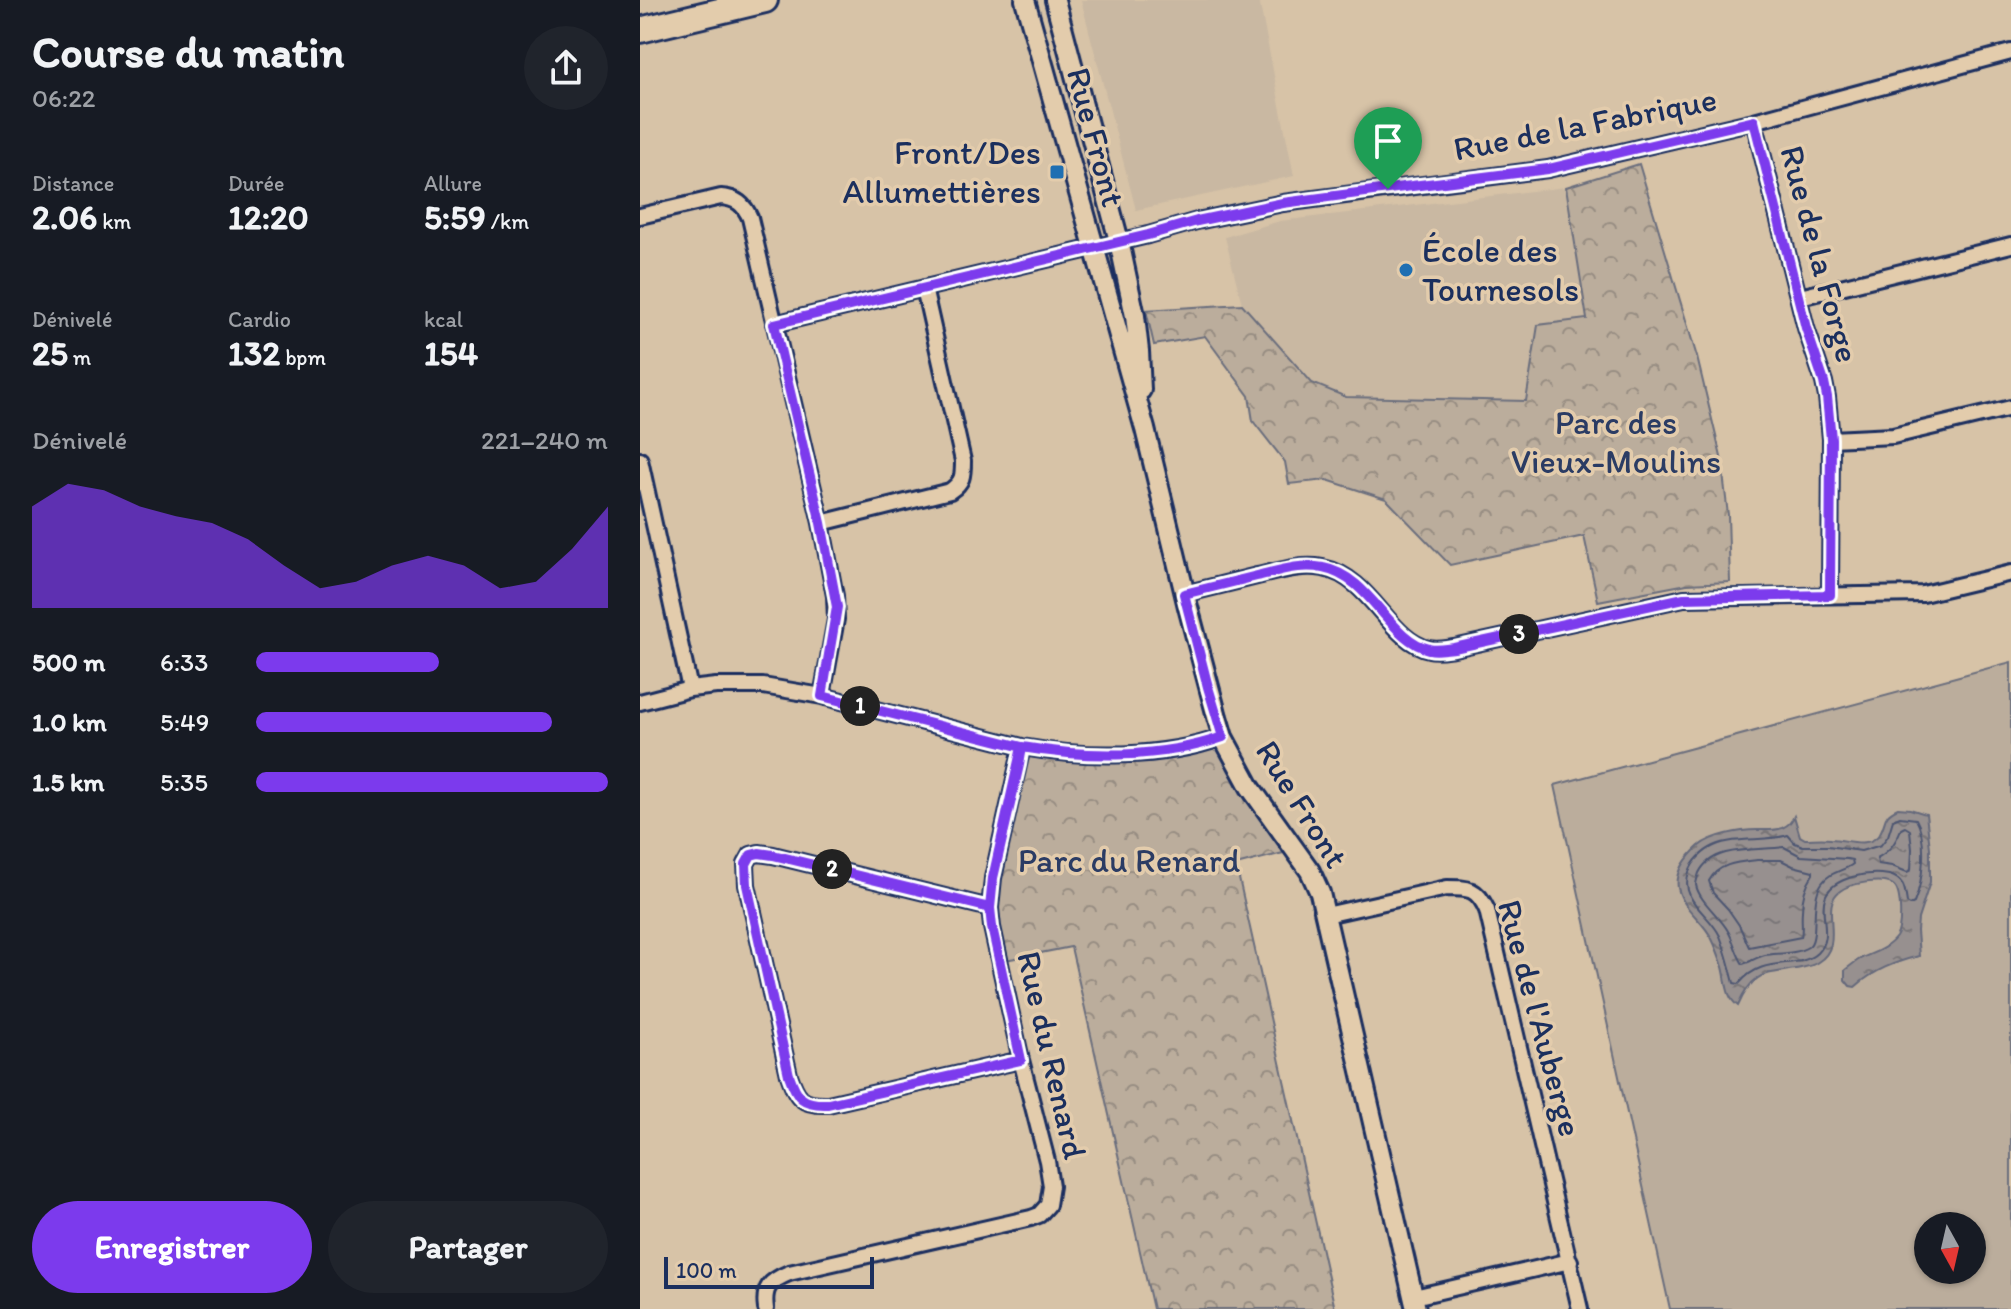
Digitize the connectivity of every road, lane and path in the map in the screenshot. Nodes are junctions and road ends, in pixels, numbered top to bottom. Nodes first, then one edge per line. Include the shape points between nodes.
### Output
1 (765, 0) edge
2 (1025, 0) edge
3 (1055, 0) edge
4 (640, 30) edge
5 (2011, 52) edge
6 (1754, 121) junction
7 (640, 216) edge
8 (1119, 241) junction
9 (2011, 245) edge
10 (1094, 247) junction
11 (924, 288) junction
12 (1800, 297) junction
13 (774, 324) junction
14 (2011, 408) edge
15 (1145, 429) junction
16 (1831, 439) junction
17 (640, 460) edge
18 (821, 523) junction
19 (2011, 573) edge
20 (1184, 594) junction
21 (1830, 595) junction
22 (690, 689) junction
23 (822, 696) junction
24 (640, 702) edge
25 (1223, 737) junction
26 (1022, 747) junction
27 (990, 908) junction
28 (1326, 915) junction
29 (1021, 1060) junction
30 (1570, 1261) junction
31 (1415, 1303) edge
32 (766, 1309) edge
33 (1580, 1309) edge

1 - 4 highway
2 - 10 street, Rue Front
3 - 8 street, Rue Front
5 - 6 street, Rue de la Fabrique
6 - 8 street, Rue de la Fabrique via 1548,169 1283,203
6 - 12 street, Rue de la Forge
7 - 13 street via 712,198 737,201 750,218
8 - 10 street, Rue de la Fabrique
8 - 15 street, Rue Front via 1135,316
9 - 12 street
10 - 11 street, Rue de la Fabrique
10 - 15 street, Rue Front
11 - 13 street, Rue de la Fabrique
11 - 18 street via 963,461 959,485
12 - 16 street, Rue de la Forge via 1824,382
13 - 18 street
14 - 16 street via 1893,436
15 - 20 street, Rue Front
16 - 21 street, Rue de la Forge
17 - 22 street
18 - 23 street via 837,607
19 - 21 street via 1923,594
20 - 21 street via 1299,566 1321,567 1346,576 1414,643 1438,650 1684,598
20 - 25 street, Rue Front
22 - 23 street via 763,686
22 - 24 street
23 - 26 street
25 - 26 street via 1125,754
25 - 28 street, Rue Front via 1250,787 1310,871
26 - 27 street, Rue du Renard
27 - 29 street, Rue du Renard
27 - 29 street via 773,855 751,855 746,864 789,1075 800,1099 828,1104
28 - 30 street, Rue de l'Auberge via 1447,888 1475,891 1483,900
28 - 31 street, Rue Front
29 - 32 street, Rue du Renard via 1047,1161 1051,1195 1044,1211 789,1273 768,1286
30 - 31 street
30 - 33 street, Rue de l'Auberge

